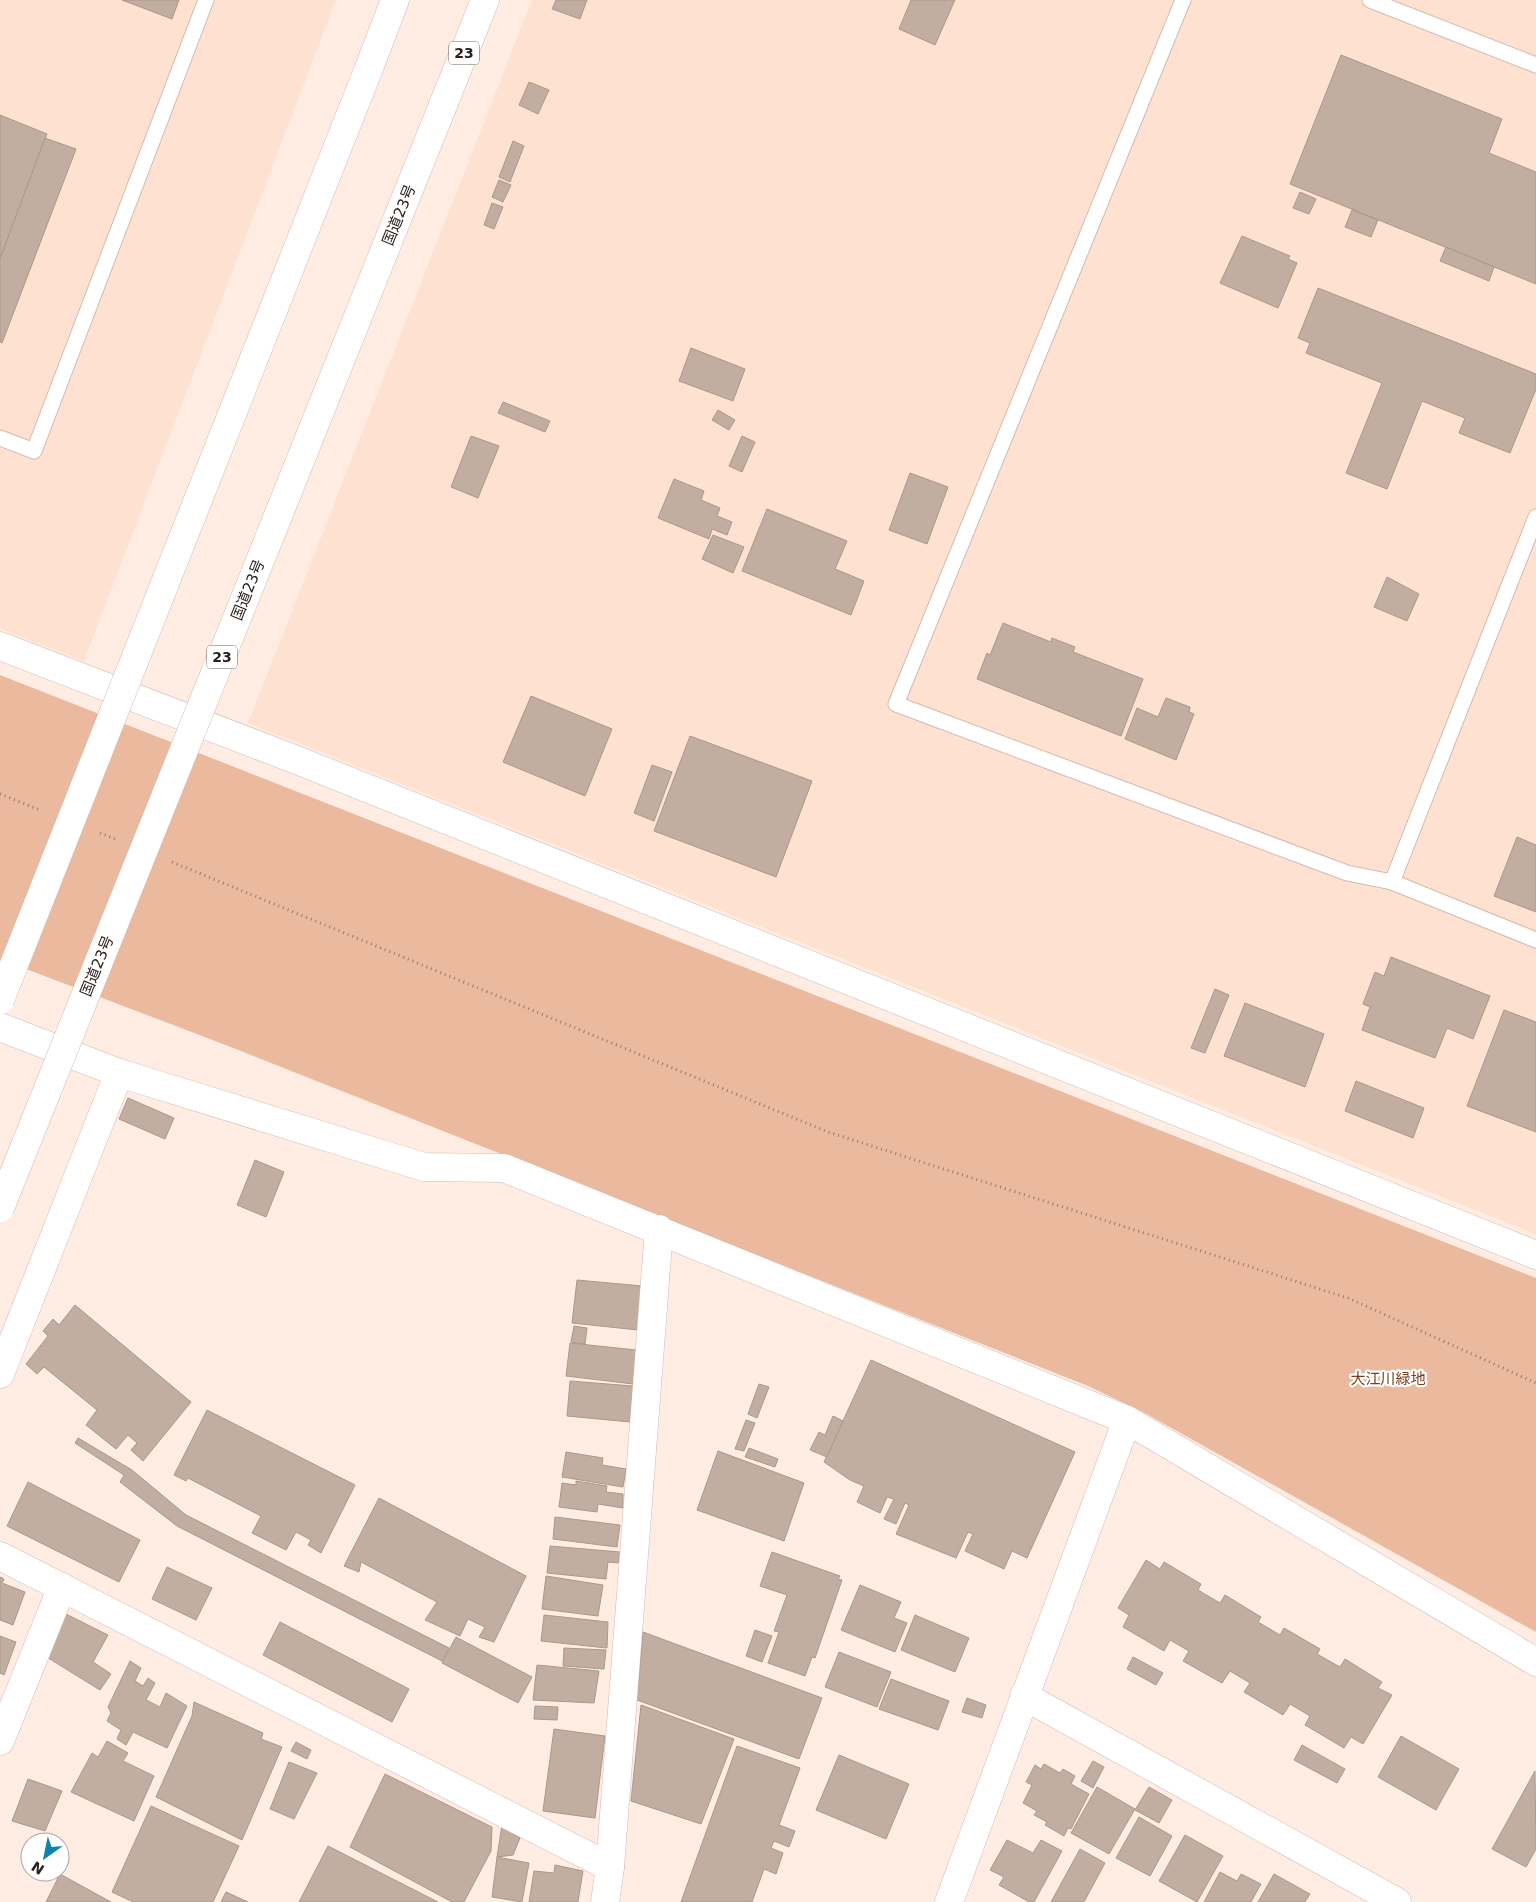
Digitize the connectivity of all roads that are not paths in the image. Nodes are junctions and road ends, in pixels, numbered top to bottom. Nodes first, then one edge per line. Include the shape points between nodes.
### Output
1 (206, 0) edge
2 (395, 0) edge
3 (485, 0) edge
4 (1183, 0) edge
5 (1370, 0) edge
6 (1536, 65) edge
7 (0, 438) edge
8 (1536, 517) edge
9 (0, 646) edge
10 (1392, 882) junction
11 (1536, 940) edge
12 (0, 1000) edge
13 (0, 1027) edge
14 (119, 1073) junction
15 (0, 1208) edge
16 (659, 1229) junction
17 (1536, 1255) edge
18 (0, 1374) edge
19 (1127, 1420) junction
20 (0, 1556) edge
21 (62, 1587) junction
22 (1536, 1662) edge
23 (1024, 1696) junction
24 (0, 1741) edge
25 (610, 1867) junction
26 (605, 1902) edge
27 (949, 1902) edge
28 (1397, 1902) edge

1 - 7 lane via 34,451
2 - 12 main road, bridge
3 - 15 main road, 国道23号 / 23, bridge
4 - 10 lane via 896,704 1346,873
5 - 6 lane
8 - 10 lane
9 - 17 main road via 304,762
10 - 11 lane
13 - 14 main road
14 - 16 main road via 424,1167 504,1168
14 - 18 main road
16 - 19 main road
16 - 25 main road
19 - 22 main road
19 - 23 main road
20 - 21 main road
21 - 24 main road
21 - 25 main road
23 - 27 main road
23 - 28 main road
25 - 26 main road

